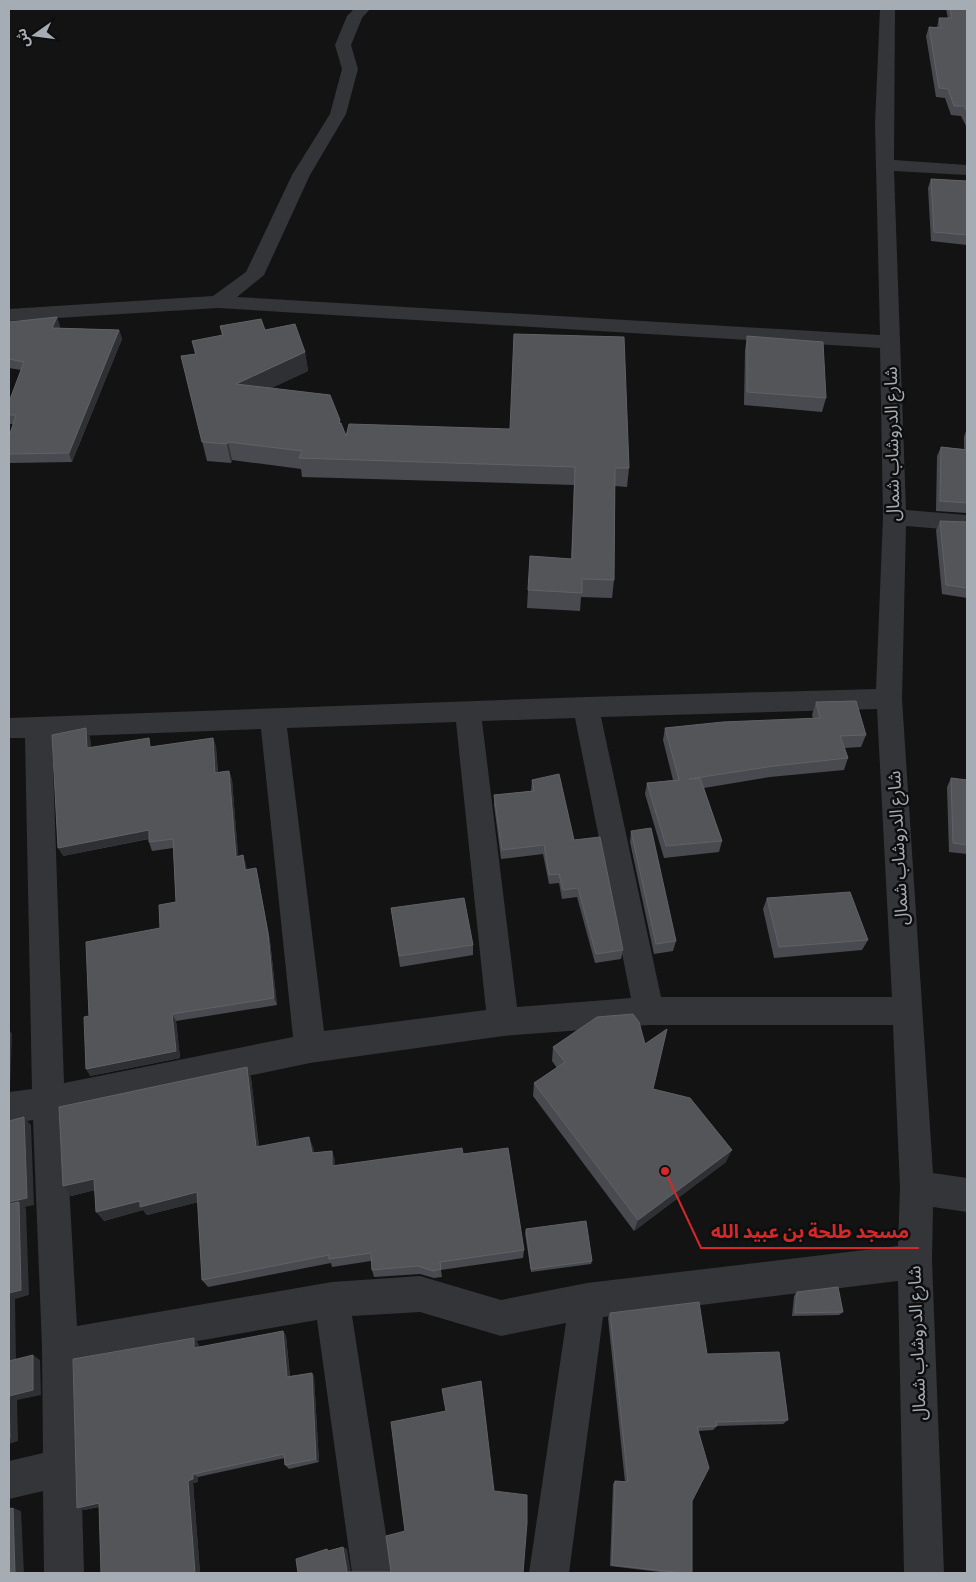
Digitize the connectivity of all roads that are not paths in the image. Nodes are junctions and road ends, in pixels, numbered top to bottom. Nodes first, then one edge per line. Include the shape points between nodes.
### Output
1 (362, 9) edge
2 (887, 9) edge
3 (886, 165) junction
4 (967, 170) edge
5 (218, 302) junction
6 (9, 315) edge
7 (890, 342) junction
8 (895, 517) junction
9 (967, 523) edge
10 (889, 699) junction
11 (586, 707) junction
12 (468, 711) junction
13 (273, 718) junction
14 (23, 727) edge
15 (649, 1011) junction
16 (908, 1011) junction
17 (503, 1022) junction
18 (310, 1048) junction
19 (48, 1102) junction
20 (9, 1108) edge
21 (917, 1188) junction
22 (967, 1195) edge
23 (915, 1261) junction
24 (332, 1300) junction
25 (587, 1301) junction
26 (60, 1348) junction
27 (63, 1468) junction
28 (9, 1480) edge
29 (64, 1573) edge
30 (372, 1573) edge
31 (549, 1573) edge
32 (924, 1573) edge

1 - 5 street via 355,16 344,45 350,69 338,114 301,176 254,275
2 - 3 street, شارع الدروشاب شمال
3 - 4 street
3 - 7 street, شارع الدروشاب شمال
5 - 6 street
5 - 7 street
7 - 8 street, شارع الدروشاب شمال
8 - 9 street
8 - 10 street, شارع الدروشاب شمال
10 - 11 street
10 - 16 street, شارع الدروشاب شمال
11 - 12 street
11 - 15 street
12 - 13 street
12 - 17 street
13 - 14 street
13 - 18 street
14 - 19 street
15 - 16 street
15 - 17 street
16 - 21 street, شارع الدروشاب شمال
17 - 18 street
18 - 19 street
19 - 20 street
19 - 26 street
21 - 22 street
21 - 23 street, شارع الدروشاب شمال
23 - 25 street
23 - 32 street, شارع الدروشاب شمال
24 - 25 street via 420,1294 501,1318
24 - 26 street
24 - 30 street
25 - 31 street
26 - 27 street
27 - 28 street
27 - 29 street

